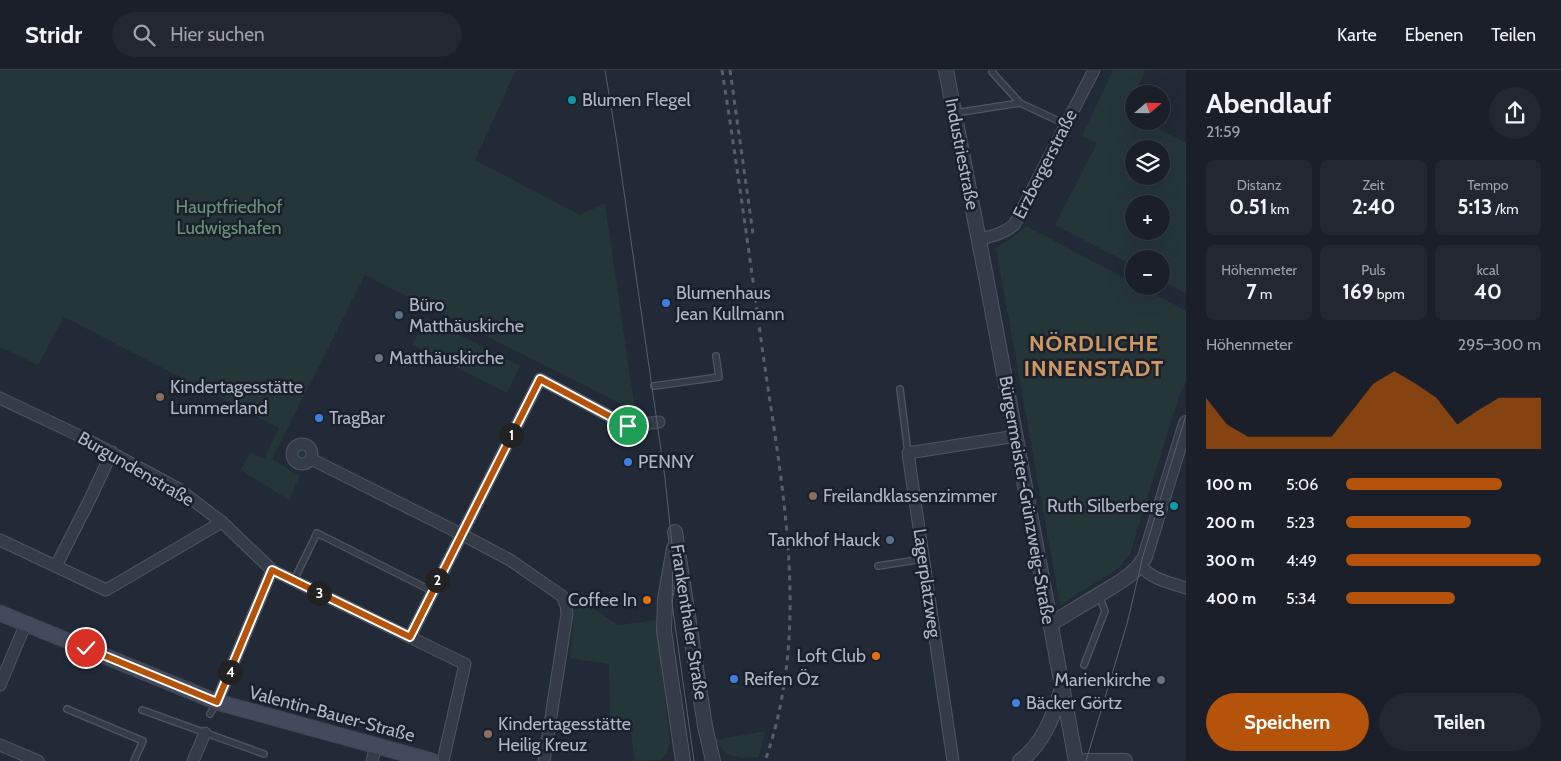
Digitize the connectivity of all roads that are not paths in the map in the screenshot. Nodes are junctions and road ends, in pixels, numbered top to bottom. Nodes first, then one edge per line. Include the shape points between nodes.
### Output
1 (946, 70) edge
2 (993, 70) edge
3 (1094, 70) edge
4 (1020, 103) junction
5 (954, 113) junction
6 (1065, 124) junction
7 (979, 239) junction
8 (716, 356) dead end
9 (654, 386) dead end
10 (900, 389) dead end
11 (0, 398) edge
12 (659, 422) dead end
13 (1186, 423) edge
14 (1016, 436) junction
15 (112, 452) junction
16 (908, 453) junction
17 (311, 458) dead end
18 (222, 522) junction
19 (461, 534) junction
20 (0, 540) edge
21 (923, 560) junction
22 (56, 566) junction
23 (878, 566) dead end
24 (1140, 566) junction
25 (272, 570) junction
26 (294, 580) junction
27 (1186, 588) edge
28 (432, 591) junction
29 (1098, 595) junction
30 (0, 613) edge
31 (26, 623) junction
32 (1050, 624) junction
33 (410, 637) junction
34 (1084, 665) dead end
35 (0, 685) edge
36 (1062, 688) junction
37 (214, 708) junction
38 (67, 709) dead end
39 (142, 710) dead end
40 (205, 731) junction
41 (0, 745) edge
42 (376, 746) junction
43 (264, 754) dead end
44 (38, 761) edge
45 (134, 761) edge
46 (193, 761) edge
47 (372, 761) edge
48 (432, 761) edge
49 (443, 761) edge
50 (544, 761) edge
51 (683, 761) edge
52 (713, 761) edge
53 (953, 761) edge
54 (1020, 761) edge
55 (1076, 761) edge
56 (1086, 761) edge
57 (1125, 761) edge

1 - 5 street, Industriestraße
2 - 4 lane
3 - 6 street, Erzbergerstraße
4 - 5 lane
4 - 6 lane
5 - 7 street, Industriestraße
6 - 7 street, Erzbergerstraße via 1014,225 1007,231
7 - 14 street, Bürgermeister-Grünzweig-Straße
8 - 9 lane via 719,377
10 - 16 lane
11 - 15 street, Burgundenstraße
12 - 19 street via 628,426 540,379
13 - 24 street
14 - 16 street
14 - 32 street, Bürgermeister-Grünzweig-Straße
15 - 18 street, Burgundenstraße via 177,488
15 - 22 street
16 - 21 street, Lagerplatzweg
17 - 19 street
18 - 22 street via 106,590
18 - 25 street, Burgundenstraße
19 - 28 street
19 - 50 street via 510,560 562,596 566,605
20 - 22 street
21 - 23 lane
21 - 53 street, Lagerplatzweg
24 - 27 street via 1153,577
24 - 29 street
25 - 26 street, Burgundenstraße
25 - 37 street
26 - 28 lane via 317,533
26 - 33 street, Burgundenstraße
28 - 33 street
29 - 32 street
29 - 34 lane via 1105,611
30 - 31 main road, Valentin-Bauer-Straße
31 - 35 street
31 - 37 main road, Valentin-Bauer-Straße
32 - 36 street, Bürgermeister-Grünzweig-Straße
33 - 49 street, Burgundenstraße via 465,664
36 - 54 street via 1042,736
36 - 55 street, Bürgermeister-Grünzweig-Straße
37 - 42 main road, Valentin-Bauer-Straße
38 - 45 lane via 143,740
39 - 40 lane
40 - 43 lane
40 - 46 street
41 - 44 street
42 - 47 street
42 - 48 main road, Valentin-Bauer-Straße
51 - 52 street, Frankenthaler Straße via 664,631 665,599 675,532
56 - 57 street

